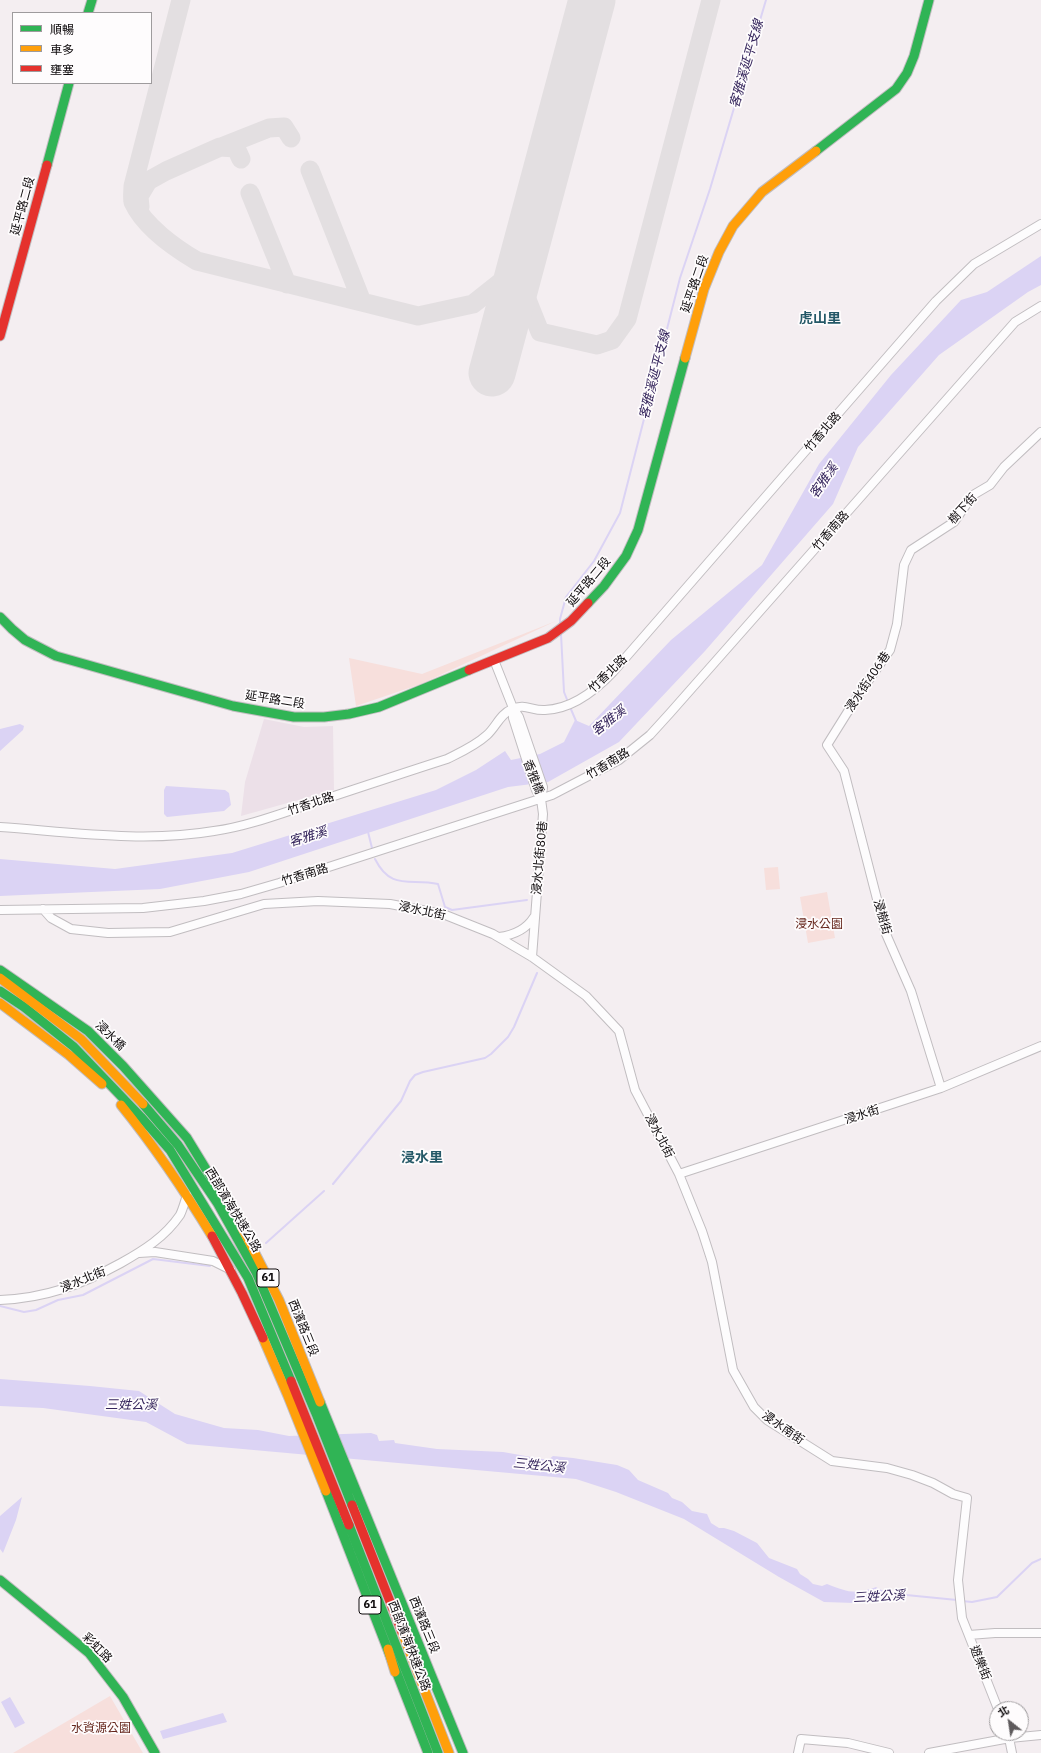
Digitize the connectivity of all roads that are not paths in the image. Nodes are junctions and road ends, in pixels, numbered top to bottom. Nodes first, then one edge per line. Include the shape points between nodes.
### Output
1 (92, 0) edge
2 (929, 0) edge
3 (88, 12) edge
4 (69, 84) edge
5 (1041, 224) edge
6 (1041, 306) edge
7 (0, 336) edge
8 (1041, 432) edge
9 (898, 615) joint
10 (0, 616) edge
11 (494, 660) junction
12 (513, 708) junction
13 (828, 745) joint
14 (542, 799) junction
15 (0, 827) edge
16 (43, 909) junction
17 (0, 910) edge
18 (534, 916) junction
19 (500, 937) junction
20 (532, 957) junction
21 (0, 970) edge
22 (0, 978) edge
23 (0, 991) edge
24 (0, 1003) edge
25 (1041, 1046) edge
26 (941, 1088) junction
27 (187, 1138) joint
28 (178, 1145) joint
29 (679, 1174) junction
30 (187, 1195) junction
31 (138, 1253) junction
32 (231, 1270) junction
33 (0, 1300) edge
34 (348, 1523) junction
35 (0, 1580) edge
36 (958, 1580) joint
37 (400, 1627) junction
38 (1041, 1633) edge
39 (969, 1635) junction
40 (395, 1672) junction
41 (995, 1701) edge
42 (1029, 1736) edge
43 (1041, 1736) edge
44 (989, 1740) edge
45 (1010, 1741) edge
46 (155, 1753) edge
47 (428, 1753) edge
48 (438, 1753) edge
49 (449, 1753) edge
50 (459, 1753) edge
51 (463, 1753) edge
52 (798, 1753) edge
53 (889, 1753) edge
54 (929, 1753) edge
55 (1012, 1753) edge

1 - 3 main road
2 - 11 main road, 延平路二段 via 914,56 896,89 762,192 733,226 704,289 649,494 638,530 626,556 604,586 571,621 548,638
4 - 7 main road, 延平路二段
5 - 12 street, 竹香北路 via 974,264 936,301 602,684 577,701 561,708
6 - 14 street, 竹香南路 via 1015,322 650,735 619,760
8 - 9 street, 樹下街 via 990,484 973,496 954,522 911,550 904,566
9 - 13 street, 浸水街406巷 via 890,650
10 - 11 main road, 延平路二段 via 11,629 35,647 56,656 233,706 294,717 324,717 378,707
11 - 12 street
12 - 14 street, 香雅橋
12 - 15 street, 竹香北路 via 505,713 487,736 473,746 447,758 248,824 173,836 133,836
13 - 26 street, 浸樹街 via 844,770 886,934 911,991
14 - 16 street, 竹香南路 via 241,894 143,908
14 - 18 street, 浸水北街80巷 via 543,814
16 - 17 street, 竹香南路
16 - 19 street, 浸水北街 via 51,918 71,929 108,933 170,932 264,904 318,901 390,904 443,914
18 - 19 street via 530,924 521,930
18 - 20 street, 浸水北街80巷
19 - 20 street, 浸水北街
20 - 29 street, 浸水北街 via 586,996 619,1031 635,1090
21 - 27 main road, 浸水橋 / 61 via 88,1031
22 - 28 main road, 浸水橋 / 61 via 81,1039 147,1108
23 - 34 main road, 西部濱海快速公路 / 61 via 74,1047 170,1150 248,1278
24 - 30 main road, 61 via 69,1055 107,1089 163,1157
25 - 26 street, 浸水街
26 - 29 street, 浸水街
27 - 51 main road, 西濱路三段 / 61 via 250,1241 279,1300
28 - 37 main road, 西部濱海快速公路 / 61 via 218,1204 256,1272 320,1423
29 - 36 street, 浸水南街 via 712,1262 733,1370 754,1407 767,1420 832,1461 887,1468 912,1475 952,1494 967,1498
30 - 31 street, 浸水北街 via 180,1214 160,1238
30 - 32 main road, 61 via 208,1226
31 - 32 street, 浸水北街 via 155,1252 213,1261
31 - 33 street, 浸水北街 via 91,1280 68,1288
32 - 40 main road, 61 via 275,1363
34 - 40 main road
34 - 48 main road, 西部濱海快速公路 / 61
35 - 46 main road, 彩虹路 via 89,1653 123,1697
36 - 39 street, 遊樂街 via 962,1618
37 - 49 main road, 西部濱海快速公路 / 61
37 - 50 main road
38 - 39 street
39 - 41 street, 遊樂街
40 - 47 main road, 61
42 - 43 street
44 - 54 street
45 - 55 street
52 - 53 street via 801,1739 848,1742

